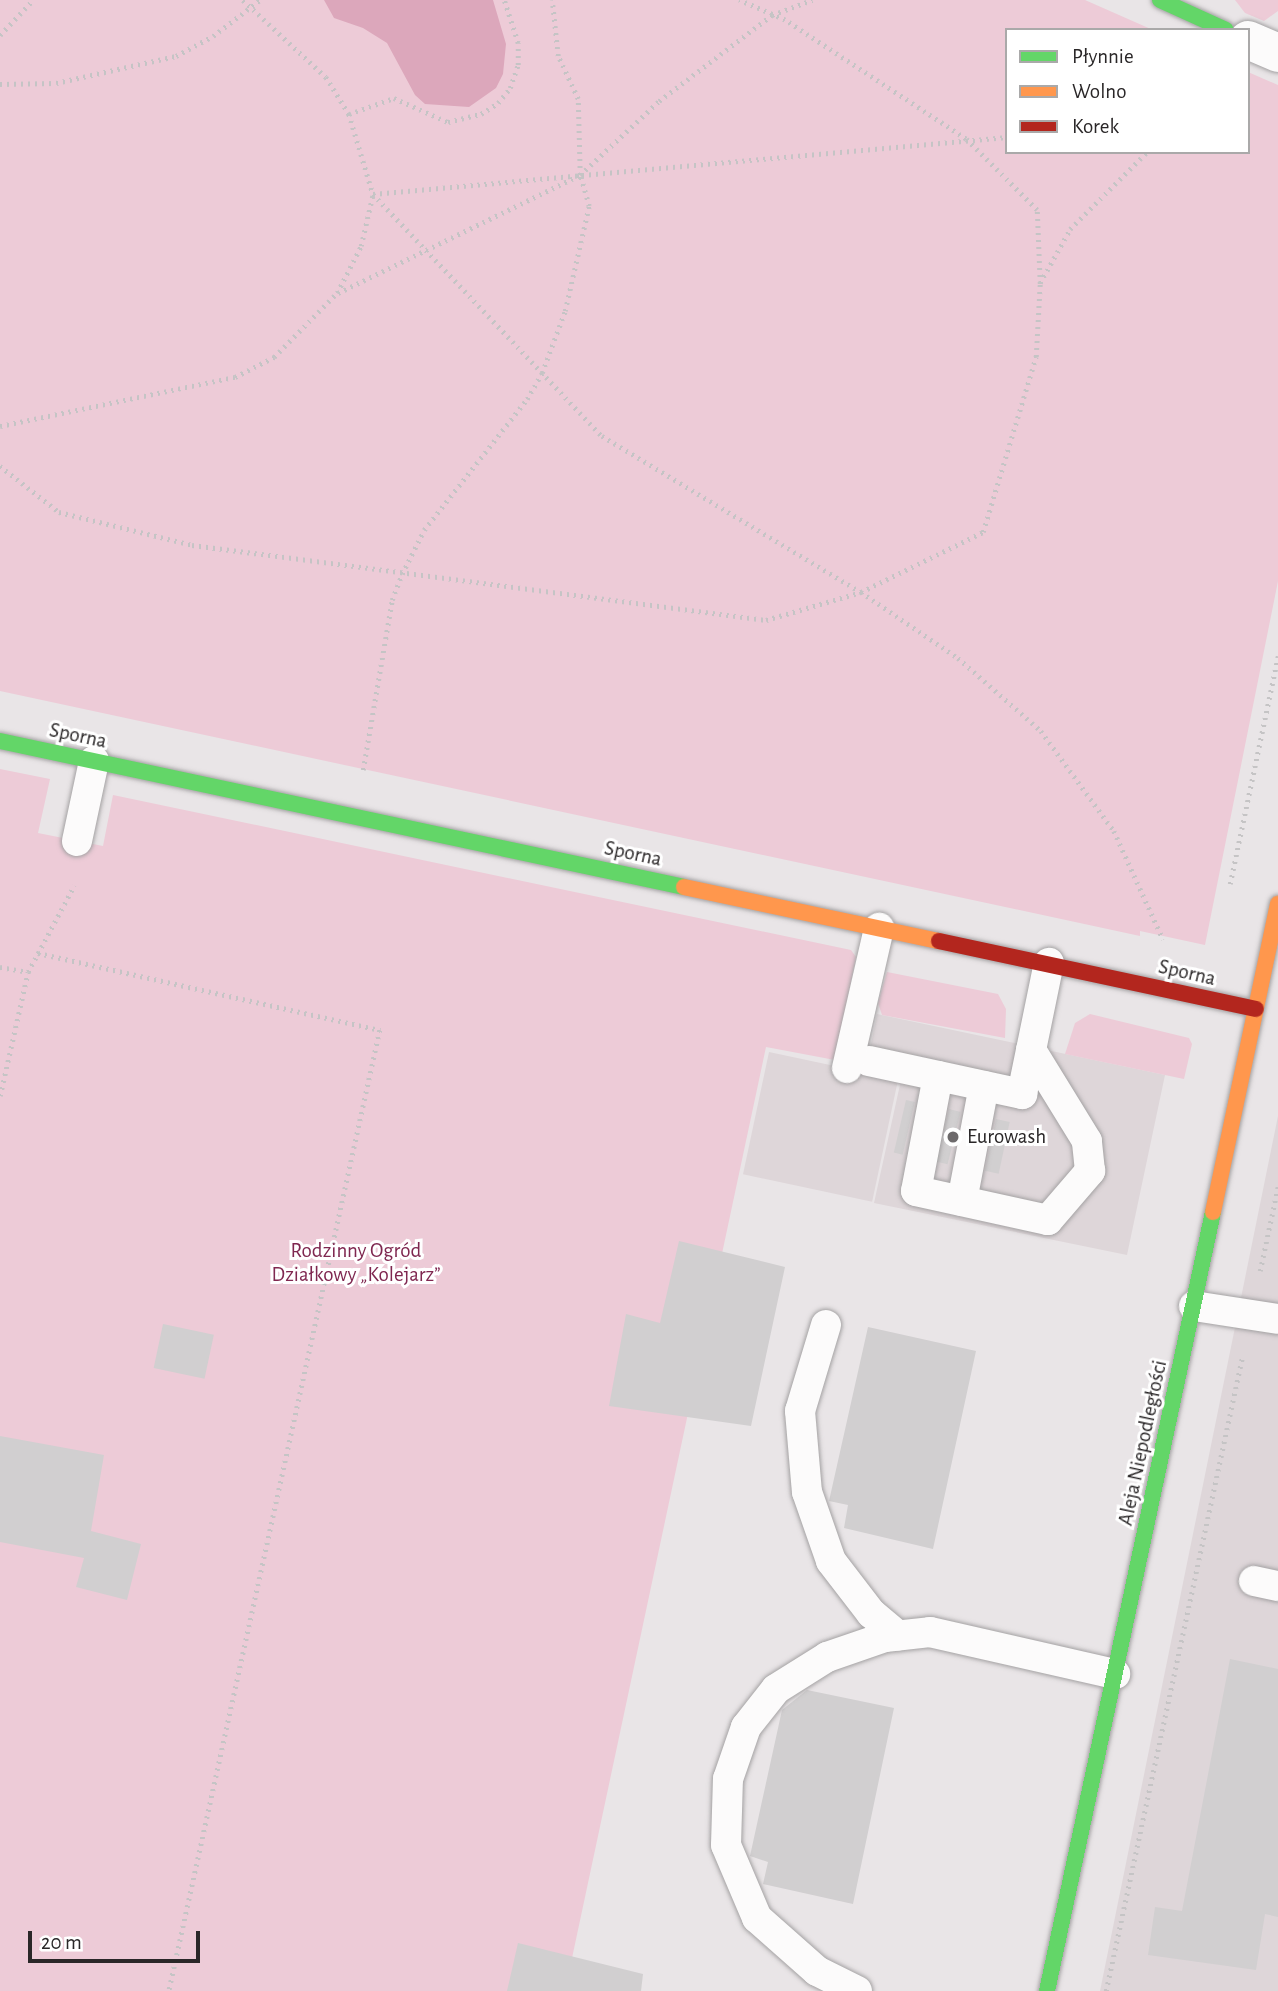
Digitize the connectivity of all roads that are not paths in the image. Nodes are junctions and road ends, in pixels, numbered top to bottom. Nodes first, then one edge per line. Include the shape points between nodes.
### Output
1 (1160, 0) edge
2 (1222, 28) edge
3 (1250, 41) edge
4 (1278, 53) edge
5 (0, 741) edge
6 (94, 761) junction
7 (77, 841) dead end
8 (1278, 904) edge
9 (879, 928) junction
10 (1049, 963) junction
11 (1256, 1009) junction
12 (1031, 1049) junction
13 (938, 1076) junction
14 (984, 1086) junction
15 (962, 1201) junction
16 (1194, 1306) junction
17 (1265, 1317) edge
18 (826, 1325) dead end
19 (898, 1636) junction
20 (1115, 1674) junction
21 (857, 1991) edge
22 (1047, 1991) edge

1 - 2 street
3 - 4 street
5 - 6 street, Sporna
6 - 7 lane
6 - 9 street, Sporna
8 - 11 street, Aleja Niepodległości
9 - 10 street, Sporna
9 - 13 lane via 858,1065
10 - 11 street, Sporna
10 - 12 lane
11 - 16 street, Aleja Niepodległości
12 - 14 lane via 1022,1094
12 - 15 lane via 1087,1141 1090,1171 1048,1220
13 - 14 lane
13 - 15 lane via 916,1191
14 - 15 lane
16 - 17 lane
16 - 20 street, Aleja Niepodległości
18 - 19 lane via 800,1411 807,1493 831,1560 871,1613
19 - 20 lane via 930,1632
19 - 21 lane via 827,1657 776,1689 747,1727 728,1779 726,1845 757,1918 817,1971
20 - 22 street, Aleja Niepodległości

